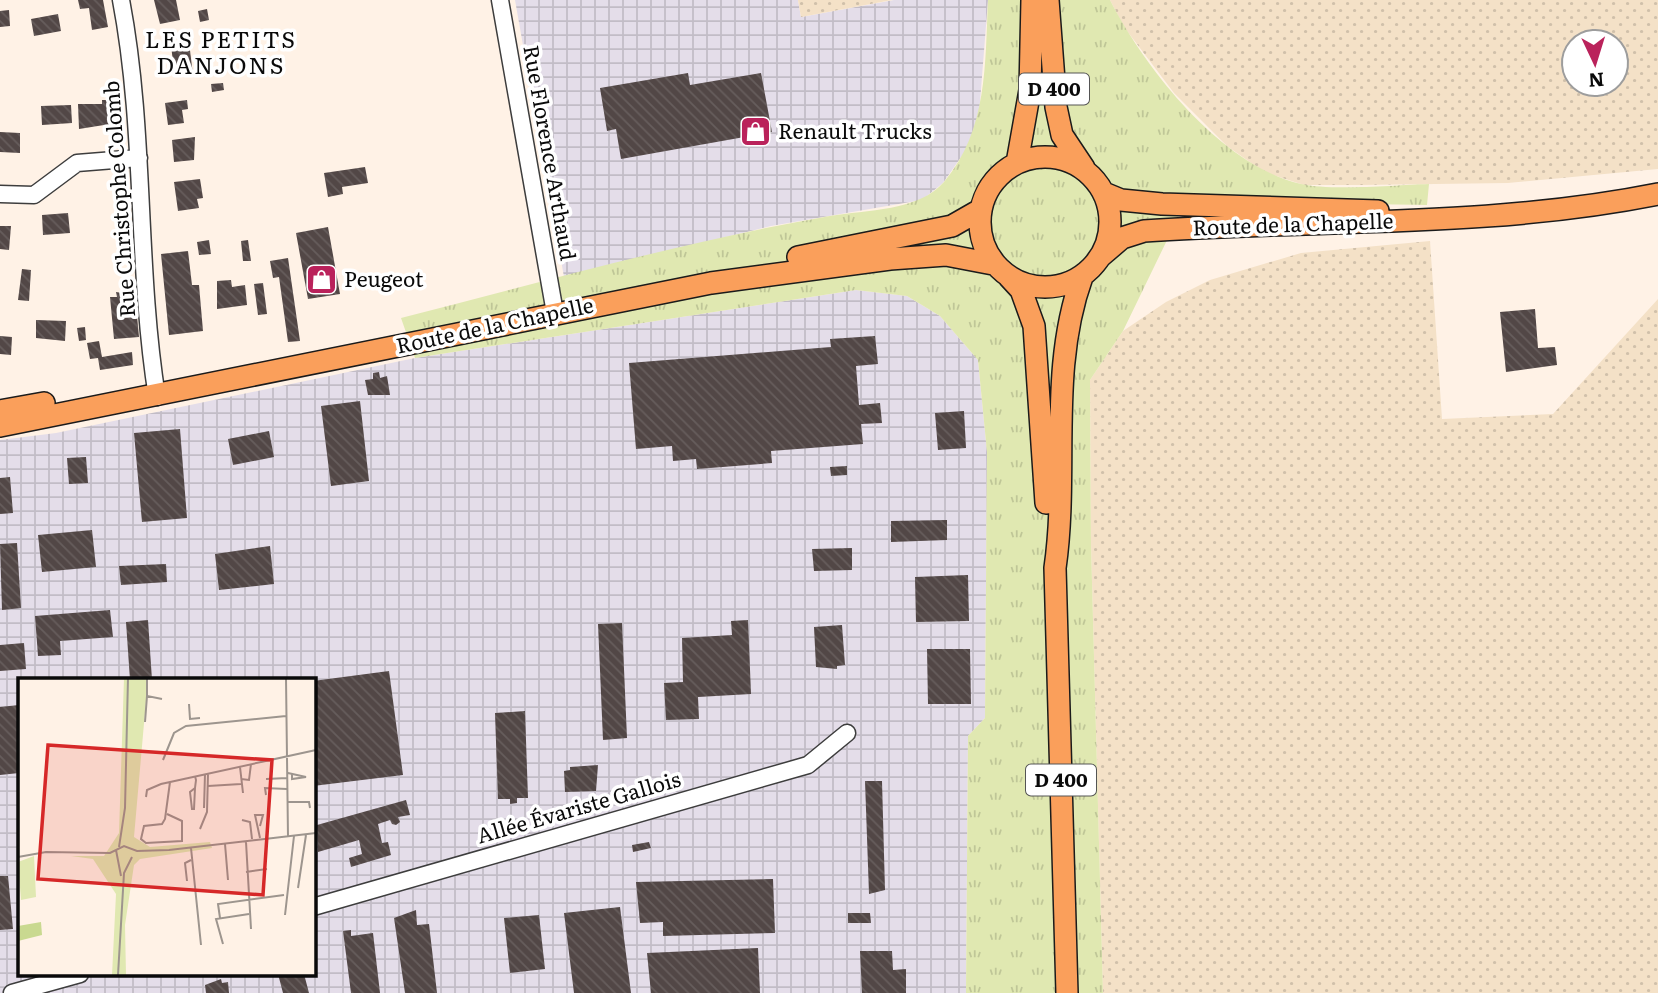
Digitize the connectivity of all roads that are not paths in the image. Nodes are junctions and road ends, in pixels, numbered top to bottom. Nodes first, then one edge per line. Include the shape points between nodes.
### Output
1 (121, 0) edge
2 (500, 0) edge
3 (1032, 0) edge
4 (1048, 0) edge
5 (139, 158) junction
6 (1017, 163) junction
7 (1085, 170) junction
8 (1104, 193) junction
9 (0, 194) edge
10 (1658, 194) edge
11 (980, 209) junction
12 (1492, 215) junction
13 (1101, 256) junction
14 (1001, 271) junction
15 (1082, 277) junction
16 (554, 309) junction
17 (156, 389) junction
18 (0, 411) edge
19 (0, 426) edge
20 (1055, 568) junction
21 (847, 733) dead end
22 (315, 906) edge
23 (73, 976) edge
24 (12, 993) edge
25 (1066, 993) edge

1 - 5 street, Rue Christophe Colomb via 131,50
2 - 16 street, Rue Florence Arthaud
3 - 6 main road, D 400 via 1030,90
4 - 7 main road, D 400 via 1062,135
5 - 9 street via 77,163 34,195
5 - 17 street, Rue Christophe Colomb
6 - 7 main road via 1052,157
6 - 11 main road via 987,190
7 - 8 main road
8 - 12 main road, Route de la Chapelle via 1121,200 1162,204
8 - 13 main road via 1110,236
10 - 12 main road, Route de la Chapelle
11 - 14 main road via 984,247
11 - 16 main road, Route de la Chapelle via 968,219 929,232
12 - 13 main road, Route de la Chapelle via 1144,231 1122,238
13 - 15 main road
14 - 15 main road via 1026,285 1045,288
14 - 16 main road, Route de la Chapelle via 946,255 890,259
14 - 20 main road, D 400 via 1021,290 1034,326
15 - 20 main road, D 400 via 1071,317 1062,387
16 - 17 main road, Route de la Chapelle
17 - 18 main road, Route de la Chapelle
17 - 19 main road, Route de la Chapelle
20 - 25 main road, D 400
21 - 22 street, Allée Évariste Gallois via 807,765
23 - 24 street

